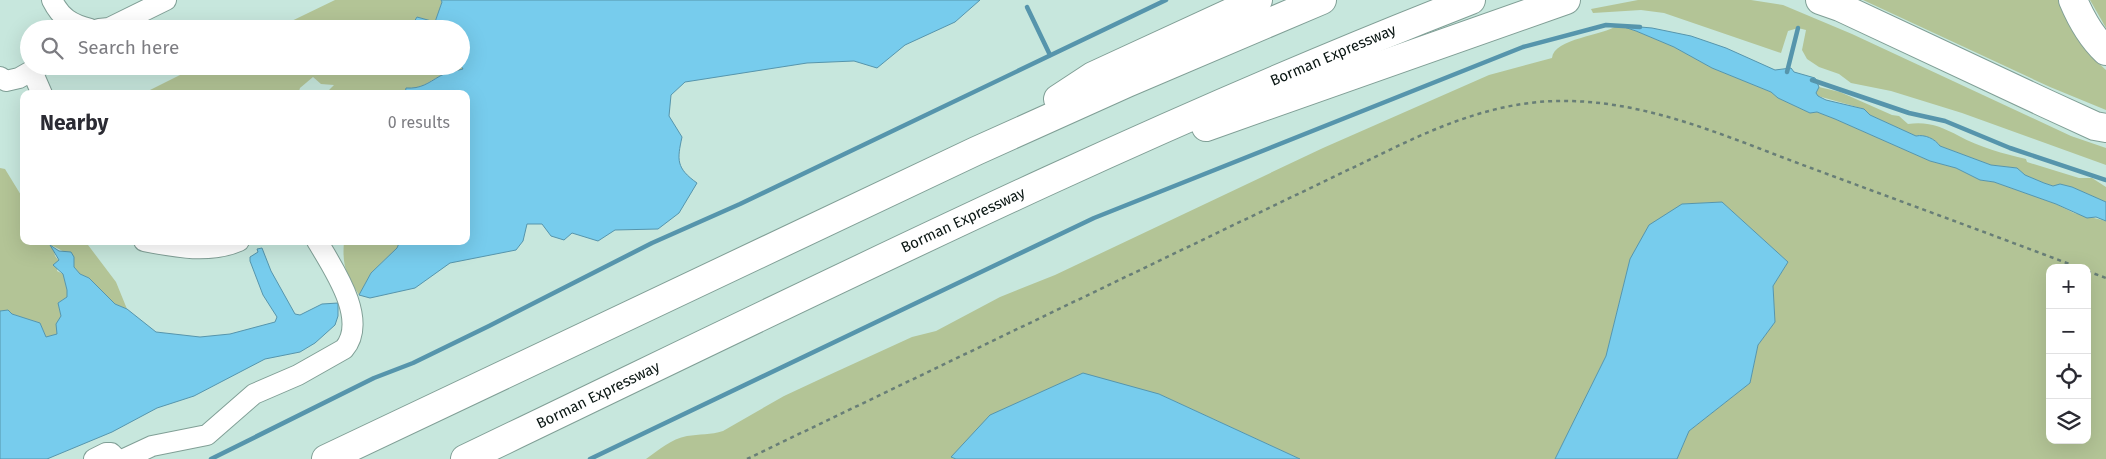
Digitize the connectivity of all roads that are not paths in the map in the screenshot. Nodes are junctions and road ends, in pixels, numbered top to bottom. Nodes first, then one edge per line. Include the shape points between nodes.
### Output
1 (52, 0) edge
2 (166, 0) edge
3 (1258, 0) edge
4 (1322, 0) edge
5 (1471, 0) edge
6 (1566, 0) edge
7 (1820, 0) edge
8 (2073, 0) edge
9 (66, 20) edge
10 (125, 20) edge
11 (2106, 51) edge
12 (24, 75) edge
13 (38, 75) edge
14 (0, 77) edge
15 (41, 90) edge
16 (2106, 128) edge
17 (976, 151) junction
18 (1106, 153) junction
19 (164, 245) edge
20 (228, 245) edge
21 (319, 245) edge
22 (94, 459) edge
23 (117, 459) edge
24 (124, 459) edge
25 (326, 459) edge
26 (465, 459) edge

1 - 9 lane
2 - 10 lane
3 - 17 highway via 1093,76
4 - 17 highway
5 - 18 highway, Borman Expressway via 1271,81
6 - 18 highway via 1216,124
7 - 16 highway via 2095,126
8 - 11 highway via 2081,18
12 - 14 lane via 6,81
13 - 15 lane
17 - 25 highway
18 - 26 highway, Borman Expressway
19 - 20 lane via 179,248
21 - 24 lane via 339,278 352,315 354,329 344,349 298,375 254,394 207,435 152,446
22 - 23 lane via 106,453

